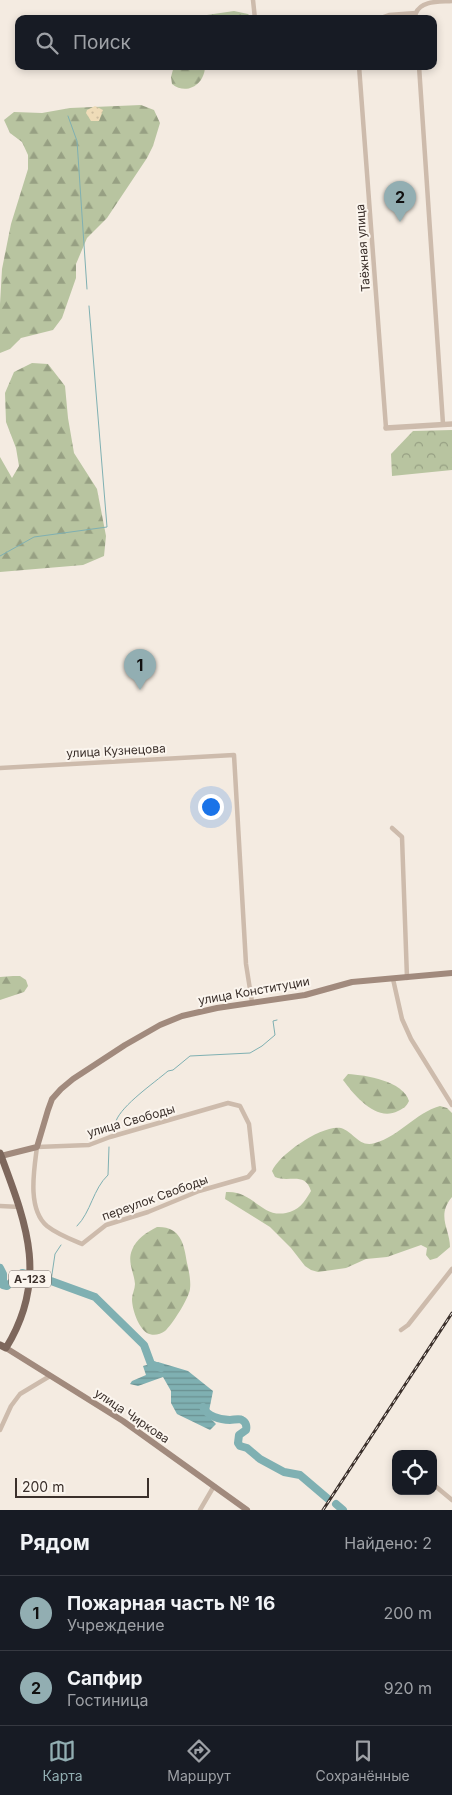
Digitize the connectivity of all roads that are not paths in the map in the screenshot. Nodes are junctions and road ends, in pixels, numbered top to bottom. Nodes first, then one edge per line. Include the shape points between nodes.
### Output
1 (253, 0) edge
2 (452, 1) edge
3 (255, 15) edge
4 (416, 15) edge
5 (359, 70) edge
6 (419, 70) edge
7 (443, 424) junction
8 (452, 424) edge
9 (386, 428) joint
10 (0, 768) edge
11 (392, 828) dead end
12 (452, 973) edge
13 (407, 978) junction
14 (393, 979) junction
15 (252, 1002) junction
16 (452, 1105) edge
17 (37, 1147) junction
18 (0, 1154) edge
19 (248, 1177) joint
20 (0, 1206) edge
21 (20, 1207) junction
22 (452, 1269) edge
23 (401, 1330) dead end
24 (3, 1346) edge
25 (50, 1376) junction
26 (0, 1430) edge
27 (214, 1486) junction
28 (437, 1488) edge
29 (452, 1500) edge
30 (200, 1510) edge
31 (247, 1510) edge

1 - 3 street
2 - 4 street via 428,3 418,8
5 - 9 street, Таёжная улица
6 - 7 street
7 - 8 street
7 - 9 street
10 - 15 street, улица Кузнецова via 234,755 246,964
11 - 13 street via 402,837
12 - 13 main road, улица Конституции
13 - 14 main road, улица Конституции
14 - 15 main road, улица Конституции via 352,982 305,995
14 - 16 street via 402,1019 411,1039
15 - 17 main road, улица Конституции via 182,1016 160,1024 73,1079 52,1100
17 - 18 main road
17 - 19 street, улица Свободы via 89,1145 228,1103 240,1106 249,1124 254,1170
17 - 19 street, переулок Свободы via 33,1193 39,1214 48,1226 82,1244 106,1225
18 - 21 main road, А-123
20 - 21 street
21 - 24 main road, А-123 via 28,1234 31,1270 20,1322
22 - 23 street
24 - 25 main road, улица Чиркова
25 - 26 street via 20,1394
25 - 27 main road, улица Чиркова via 123,1421
27 - 30 street
27 - 31 main road, улица Чиркова
28 - 29 street

